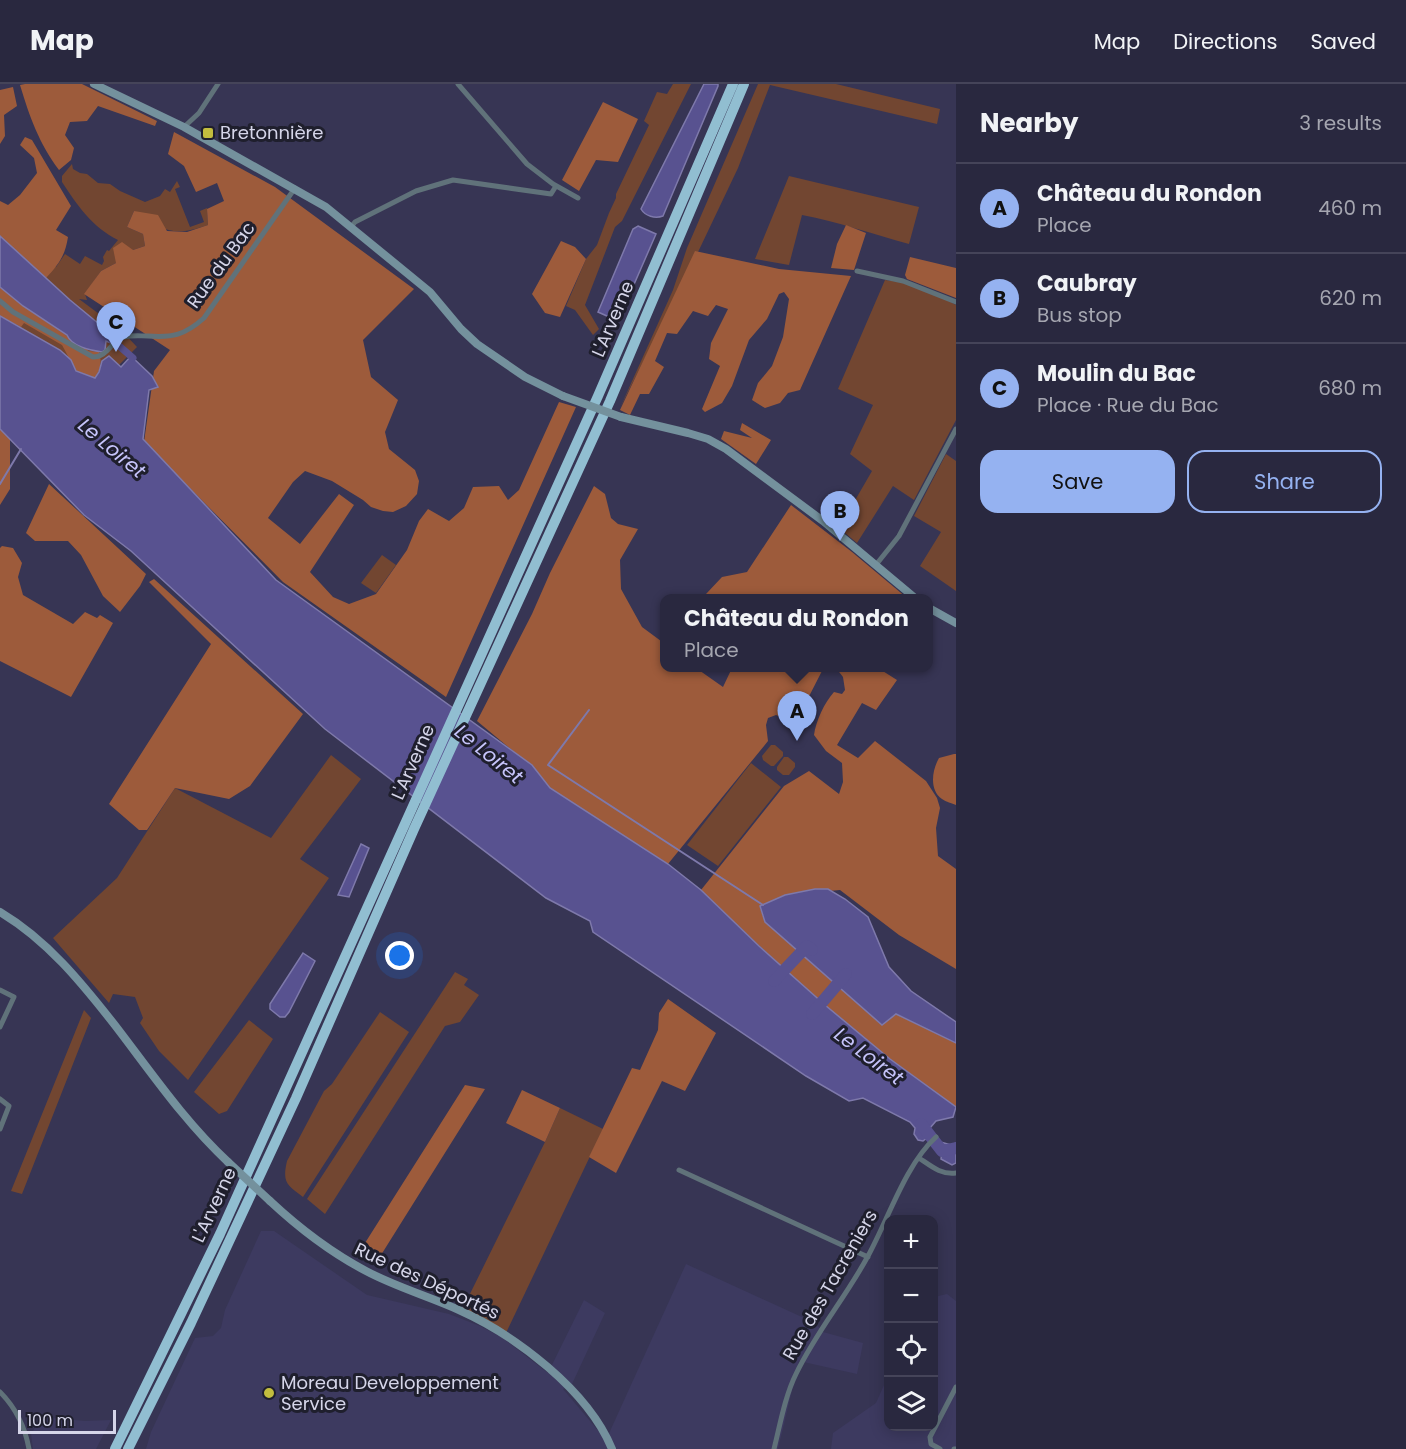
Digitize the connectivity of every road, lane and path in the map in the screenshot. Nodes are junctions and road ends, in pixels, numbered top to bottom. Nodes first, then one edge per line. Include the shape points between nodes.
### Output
1 (94, 84) edge
2 (218, 84) edge
3 (458, 84) edge
4 (733, 84) edge
5 (744, 84) edge
6 (184, 127) junction
7 (556, 186) junction
8 (295, 188) junction
9 (579, 198) dead end
10 (351, 226) junction
11 (857, 271) dead end
12 (0, 301) edge
13 (956, 302) edge
14 (956, 429) edge
15 (875, 566) junction
16 (910, 594) edge
17 (933, 610) edge
18 (956, 623) edge
19 (0, 912) edge
20 (0, 990) edge
21 (0, 1027) edge
22 (0, 1099) edge
23 (0, 1129) edge
24 (936, 1137) dead end
25 (919, 1158) junction
26 (679, 1170) dead end
27 (956, 1173) edge
28 (868, 1257) junction
29 (956, 1387) edge
30 (0, 1392) edge
31 (29, 1449) edge
32 (115, 1449) edge
33 (128, 1449) edge
34 (612, 1449) edge
35 (774, 1449) edge
36 (940, 1449) edge

1 - 6 main road
2 - 6 street via 199,113
3 - 7 street via 527,164
4 - 32 highway, L'Arverne via 598,396 220,1234
5 - 33 highway, L'Arverne via 610,400 291,1109
6 - 8 main road
7 - 9 street
7 - 10 street via 551,194 453,180 416,191
8 - 10 main road
8 - 12 street, Rue du Bac via 204,318 171,337 134,336 118,340 98,357 87,355
10 - 15 main road, bridge via 430,292 477,344 525,378 621,417 708,439 823,521
11 - 13 street via 903,281
14 - 15 street via 899,536
15 - 16 main road
17 - 18 main road
19 - 34 main road, Rue des Déportés, bridge via 38,939 71,972 183,1114 270,1202 316,1241 350,1263 457,1309 506,1336 577,1396
20 - 21 street via 14,997
22 - 23 street via 9,1106
24 - 25 street, Rue des Tacreniers
25 - 27 street via 939,1171
25 - 28 street, Rue des Tacreniers
26 - 28 street
28 - 35 street, Rue des Tacreniers via 795,1377
29 - 36 street via 930,1437 931,1444
30 - 31 street via 24,1427

